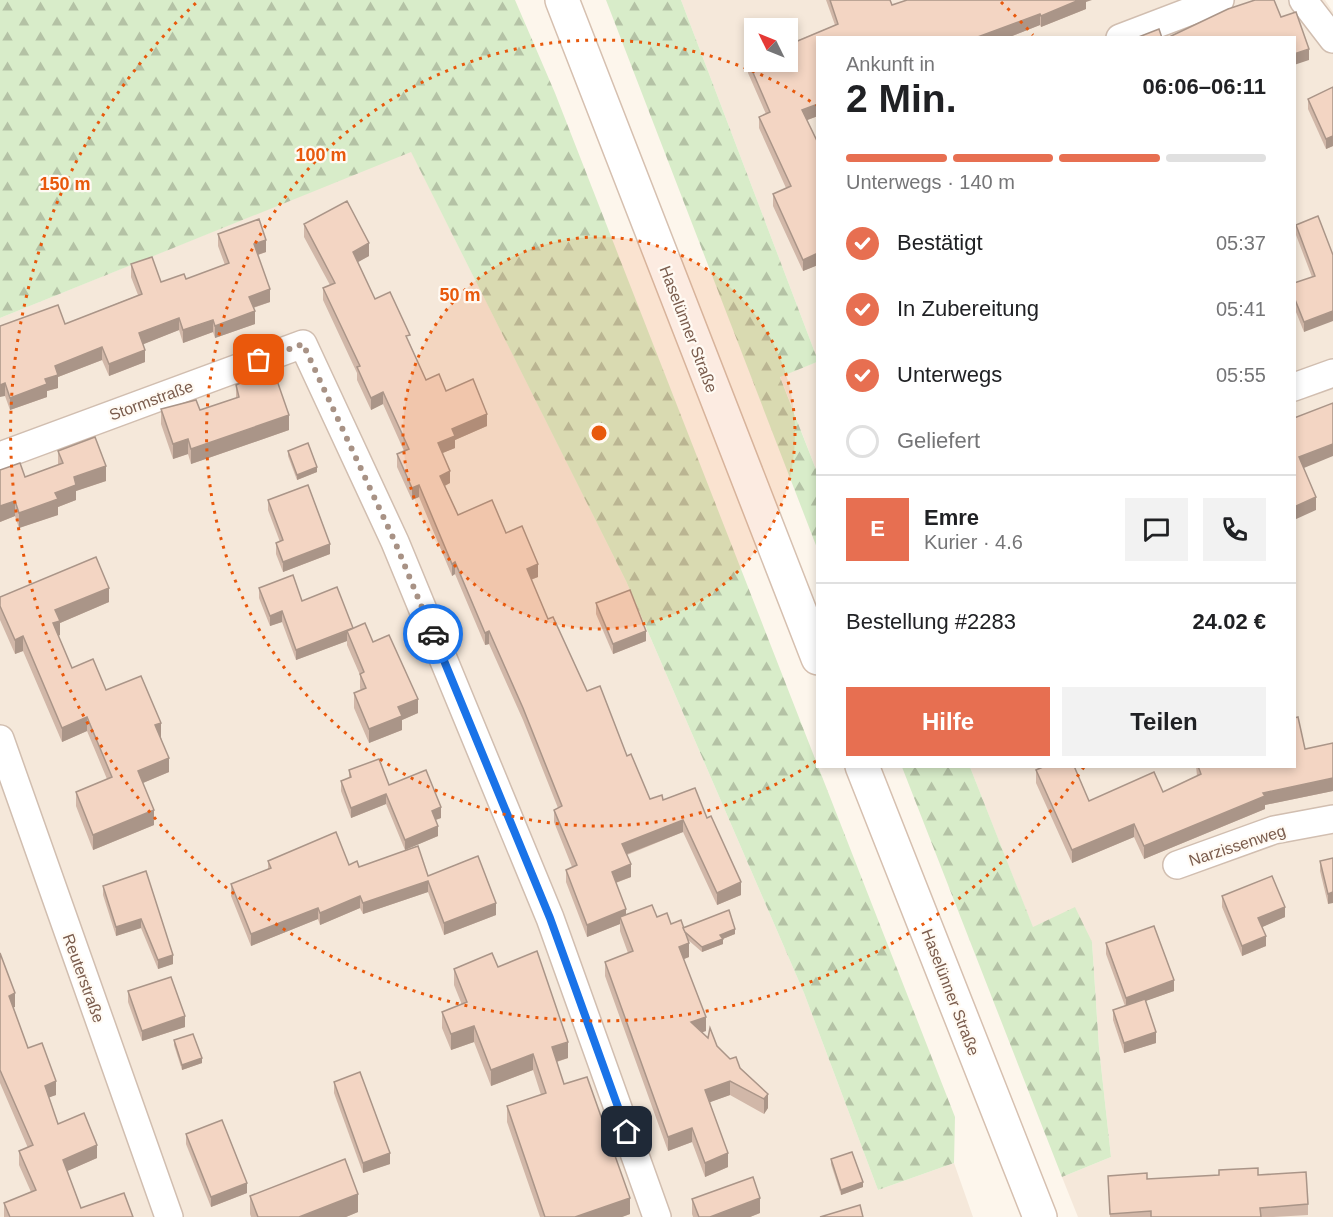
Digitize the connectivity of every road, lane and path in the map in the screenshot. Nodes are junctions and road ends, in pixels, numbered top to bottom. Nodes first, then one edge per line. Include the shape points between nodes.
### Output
1 (562, 0) edge
2 (1220, 0) edge
3 (1303, 0) edge
4 (1125, 36) edge
5 (1333, 39) edge
6 (1333, 373) edge
7 (1296, 386) edge
8 (0, 456) edge
9 (816, 653) edge
10 (0, 739) edge
11 (863, 768) edge
12 (1333, 819) edge
13 (1177, 865) dead end
14 (169, 1217) edge
15 (657, 1217) edge
16 (1040, 1217) edge

1 - 9 street, Haselünner Straße
2 - 4 street
3 - 5 street
6 - 7 street
8 - 15 street, Stormstraße via 303,344 395,542 550,918
10 - 14 street, Reuterstraße
11 - 16 street, Haselünner Straße
12 - 13 street, Narzissenweg via 1274,830

